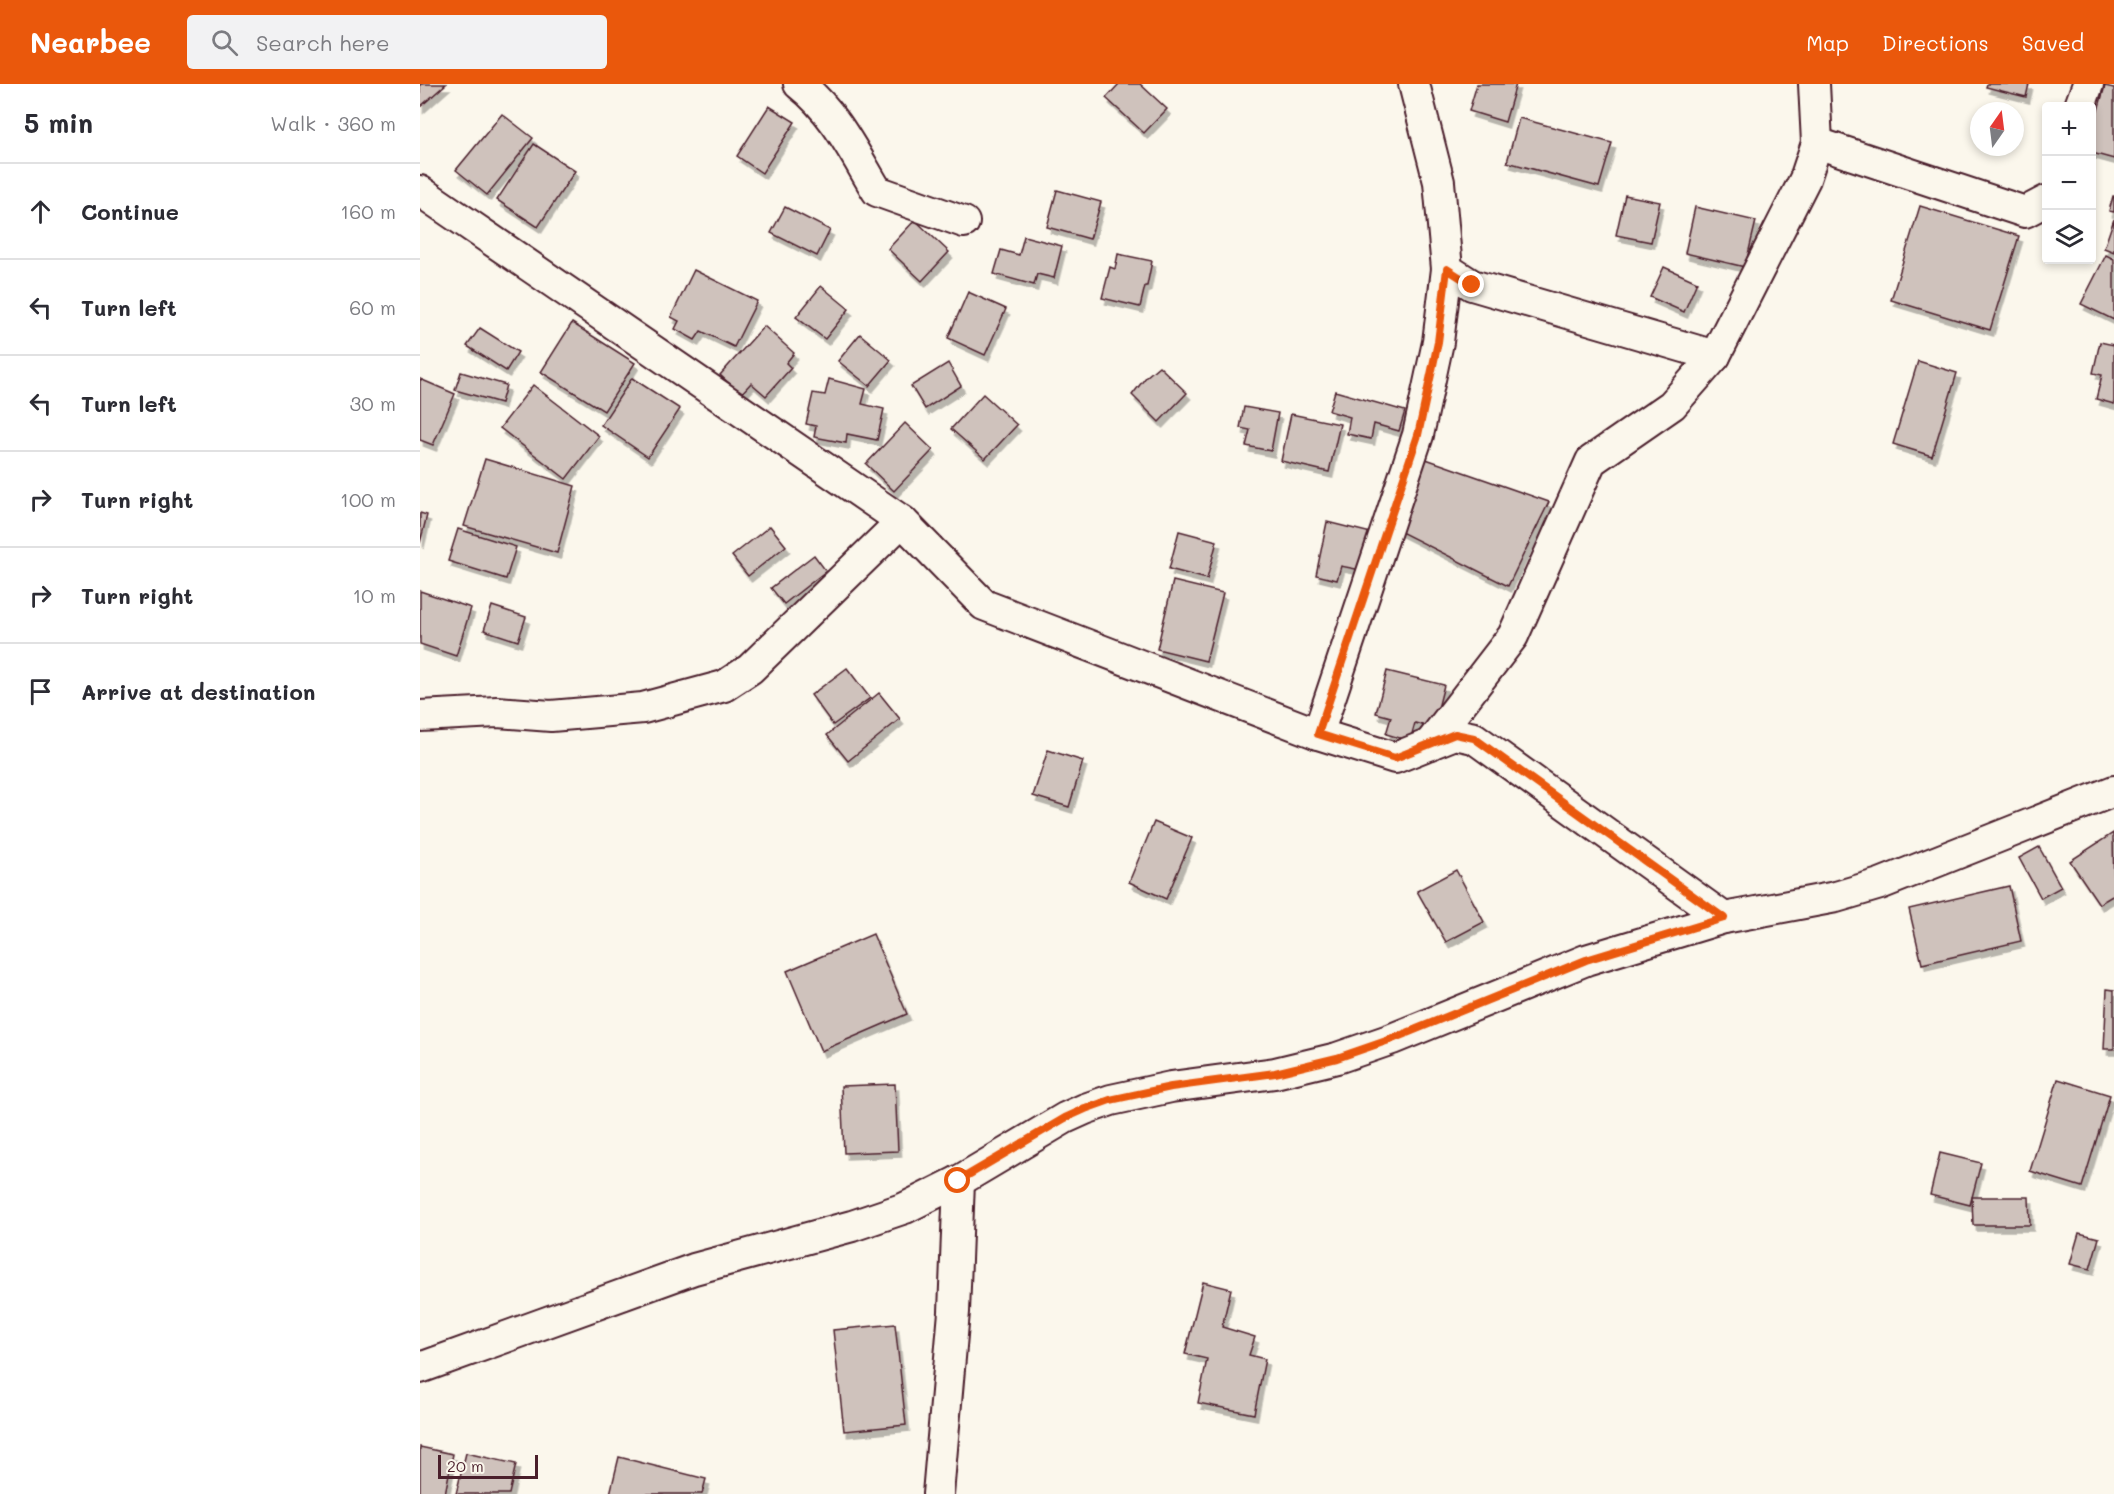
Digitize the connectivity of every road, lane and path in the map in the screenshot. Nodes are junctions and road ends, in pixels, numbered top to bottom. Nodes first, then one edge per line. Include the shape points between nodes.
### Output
1 (799, 84) edge
2 (1414, 84) edge
3 (1814, 84) edge
4 (2088, 84) edge
5 (2081, 102) edge
6 (1817, 143) junction
7 (420, 191) edge
8 (2042, 203) edge
9 (964, 222) dead end
10 (1447, 269) junction
11 (1715, 356) junction
12 (902, 521) junction
13 (420, 716) edge
14 (1318, 734) junction
15 (1430, 745) junction
16 (2114, 791) edge
17 (1724, 918) junction
18 (958, 1181) junction
19 (420, 1368) edge
20 (938, 1494) edge

1 - 9 street via 837,122 877,191
2 - 10 street via 1439,182
3 - 6 street
4 - 5 street
6 - 8 street via 2025,212
6 - 11 street via 1805,179
7 - 12 street
10 - 11 street via 1472,285
10 - 14 street via 1438,342 1418,435
11 - 15 street via 1672,405 1591,461 1514,636
12 - 13 street via 750,669 724,686 643,708 551,716 497,712
12 - 14 street via 984,605
14 - 15 street via 1395,758
15 - 17 street via 1455,734 1474,738
16 - 17 street via 1880,884 1836,897
17 - 18 street via 1586,960 1337,1058 1275,1073 1110,1100 1065,1118
18 - 19 street via 905,1208 693,1269
18 - 20 street via 954,1312

